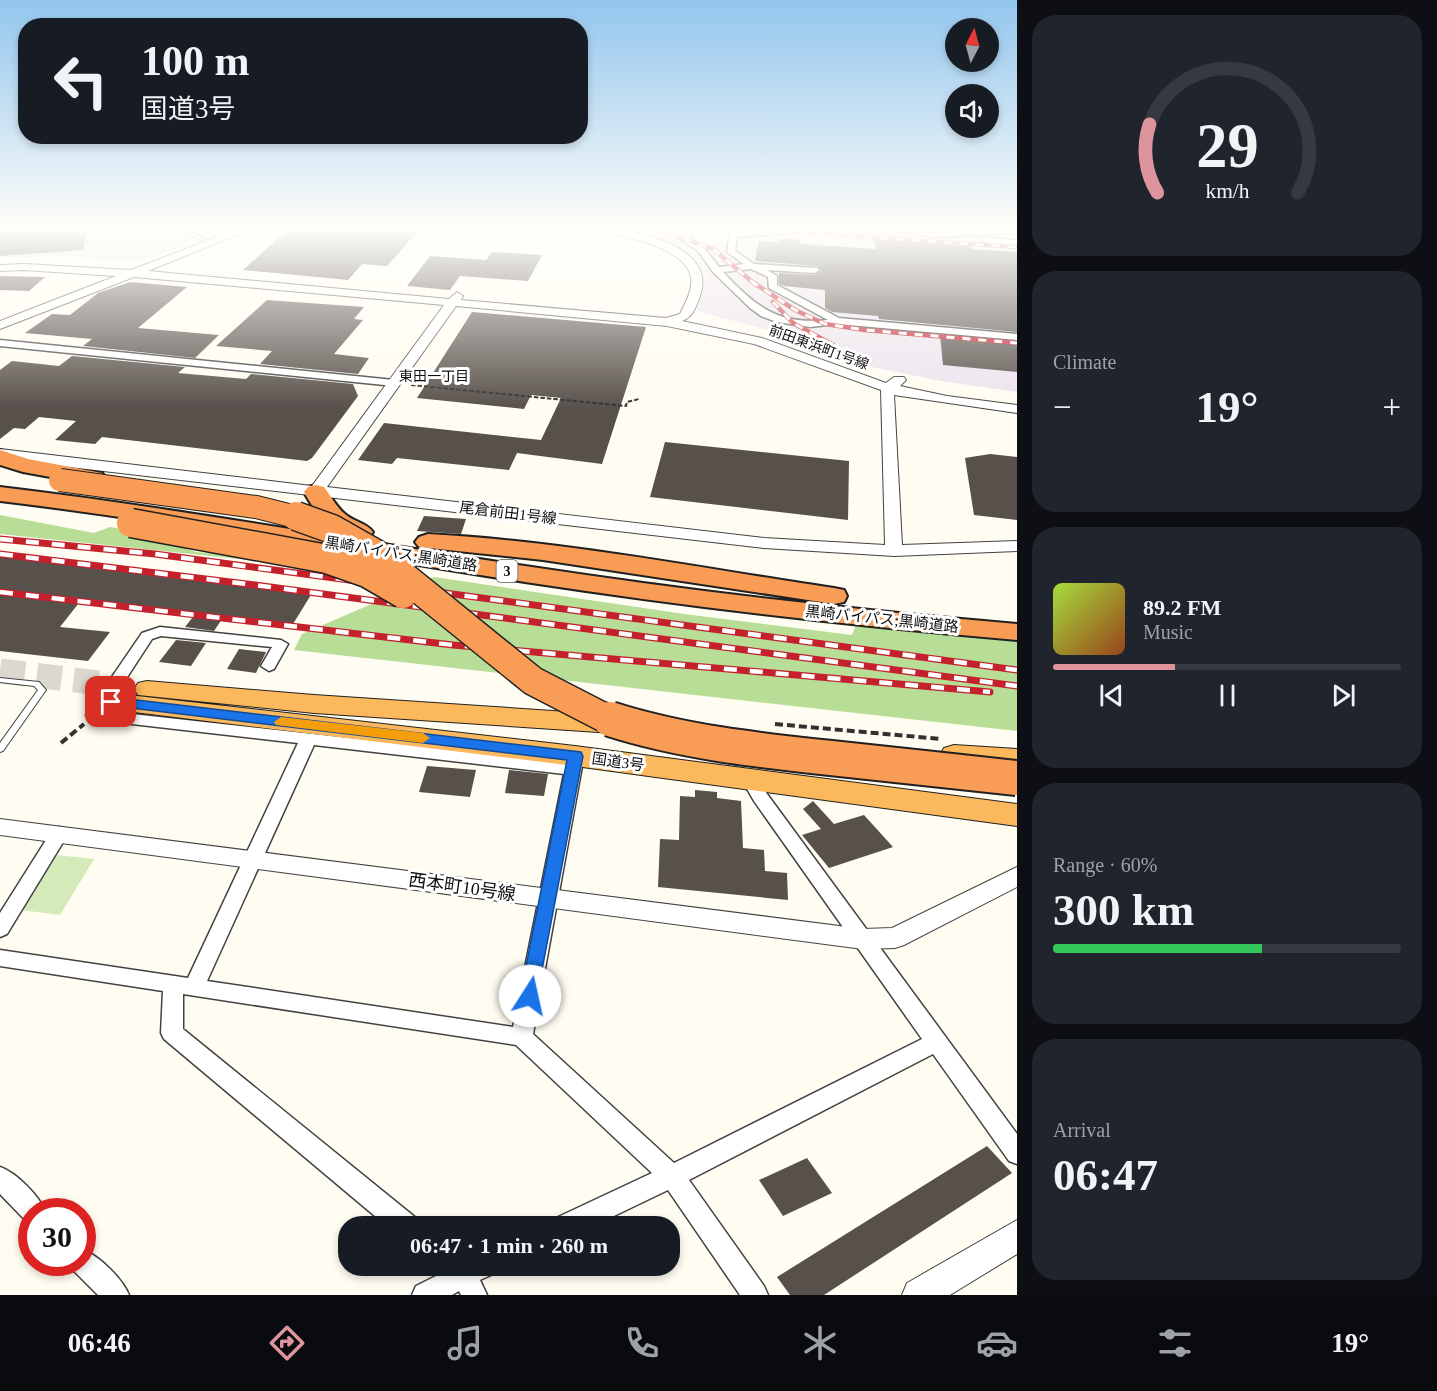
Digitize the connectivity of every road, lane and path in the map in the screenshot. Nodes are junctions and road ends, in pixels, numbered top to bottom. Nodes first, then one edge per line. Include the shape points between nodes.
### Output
1 (91, 288) edge
2 (323, 288) edge
3 (349, 288) edge
4 (696, 288) edge
5 (737, 288) edge
6 (777, 288) edge
7 (455, 299) junction
8 (685, 316) junction
9 (837, 321) junction
10 (667, 322) junction
11 (0, 325) edge
12 (1017, 336) edge
13 (0, 343) edge
14 (394, 383) junction
15 (893, 384) junction
16 (639, 399) dead end
17 (1017, 400) edge
18 (1017, 409) edge
19 (0, 456) edge
20 (0, 474) edge
21 (0, 485) edge
22 (121, 490) dead end
23 (316, 492) junction
24 (0, 494) edge
25 (0, 504) edge
26 (163, 522) dead end
27 (1017, 546) edge
28 (894, 551) junction
29 (719, 602) junction
30 (990, 616) junction
31 (1017, 618) edge
32 (1017, 632) edge
33 (269, 666) dead end
34 (4, 680) edge
35 (0, 690) edge
36 (110, 701) junction
37 (309, 740) junction
38 (61, 743) dead end
39 (0, 749) edge
40 (1017, 759) edge
41 (574, 763) junction
42 (1017, 778) edge
43 (751, 780) junction
44 (1017, 790) edge
45 (1017, 815) edge
46 (0, 827) edge
47 (59, 834) junction
48 (254, 858) junction
49 (1017, 876) edge
50 (547, 899) junction
51 (0, 929) edge
52 (863, 939) junction
53 (0, 958) edge
54 (184, 986) junction
55 (522, 1036) junction
56 (936, 1042) junction
57 (1017, 1153) edge
58 (672, 1176) junction
59 (0, 1178) edge
60 (19, 1198) edge
61 (394, 1216) edge
62 (588, 1216) edge
63 (1017, 1236) edge
64 (1002, 1253) edge
65 (96, 1275) edge
66 (466, 1276) edge
67 (116, 1295) edge
68 (425, 1295) edge
69 (756, 1295) edge
70 (919, 1295) edge

1 - 11 street
2 - 7 street, 前田東浜町1号線
3 - 7 street, 前田東浜町1号線
4 - 8 street
5 - 9 street via 765,314 793,322
6 - 9 street
7 - 8 street, 前田東浜町1号線
7 - 10 street, 前田東浜町1号線
7 - 14 street
8 - 10 street
8 - 15 street, 前田東浜町1号線 via 768,335
9 - 12 street
10 - 15 street, 前田東浜町1号線 via 758,341
13 - 14 street
14 - 16 path via 626,406 627,402
14 - 23 street
15 - 17 street, 前田東浜町1号線
15 - 18 street, 前田東浜町1号線 via 947,400
15 - 28 street
19 - 22 highway via 23,465 81,474
19 - 23 street, 尾倉前田1号線
20 - 42 highway, bridge via 256,507 332,529 376,554 533,681 601,716 645,730 783,753
21 - 30 highway, 黒崎バイパス;黒崎道路 / 3 via 125,500 679,586
23 - 28 street, 尾倉前田1号線 via 764,543
23 - 30 highway via 330,517 374,535 543,552
24 - 29 highway, 黒崎バイパス;黒崎道路 / 3
25 - 44 highway, bridge via 293,551 361,570 393,586 505,677 549,706 645,742 843,772
26 - 29 highway via 188,539 218,548 344,557 600,592
27 - 28 street, 尾倉前田1号線
29 - 32 highway, 黒崎バイパス;黒崎道路 / 3
30 - 31 highway, 黒崎バイパス;黒崎道路 / 3
33 - 36 street via 281,644 160,631 147,636
34 - 35 lane
34 - 39 lane via 36,684 42,690
36 - 37 street
36 - 38 path
36 - 40 highway via 326,704 544,717
36 - 41 highway, 国道3号
37 - 41 street
37 - 48 street
41 - 43 highway, 国道3号
41 - 50 street
43 - 45 highway, 国道3号
43 - 52 street
46 - 47 street, 西本町10号線
47 - 48 street, 西本町10号線
47 - 51 street
48 - 50 street, 西本町10号線
48 - 54 street
49 - 52 street, 西本町10号線 via 895,938
50 - 52 street, 西本町10号線
50 - 55 street
52 - 56 street
53 - 54 street
54 - 55 street
54 - 61 street via 172,1033
55 - 58 street
56 - 57 street
56 - 58 street
58 - 62 street
58 - 69 street
59 - 60 street
63 - 64 street
64 - 70 street
65 - 67 street
66 - 68 street

